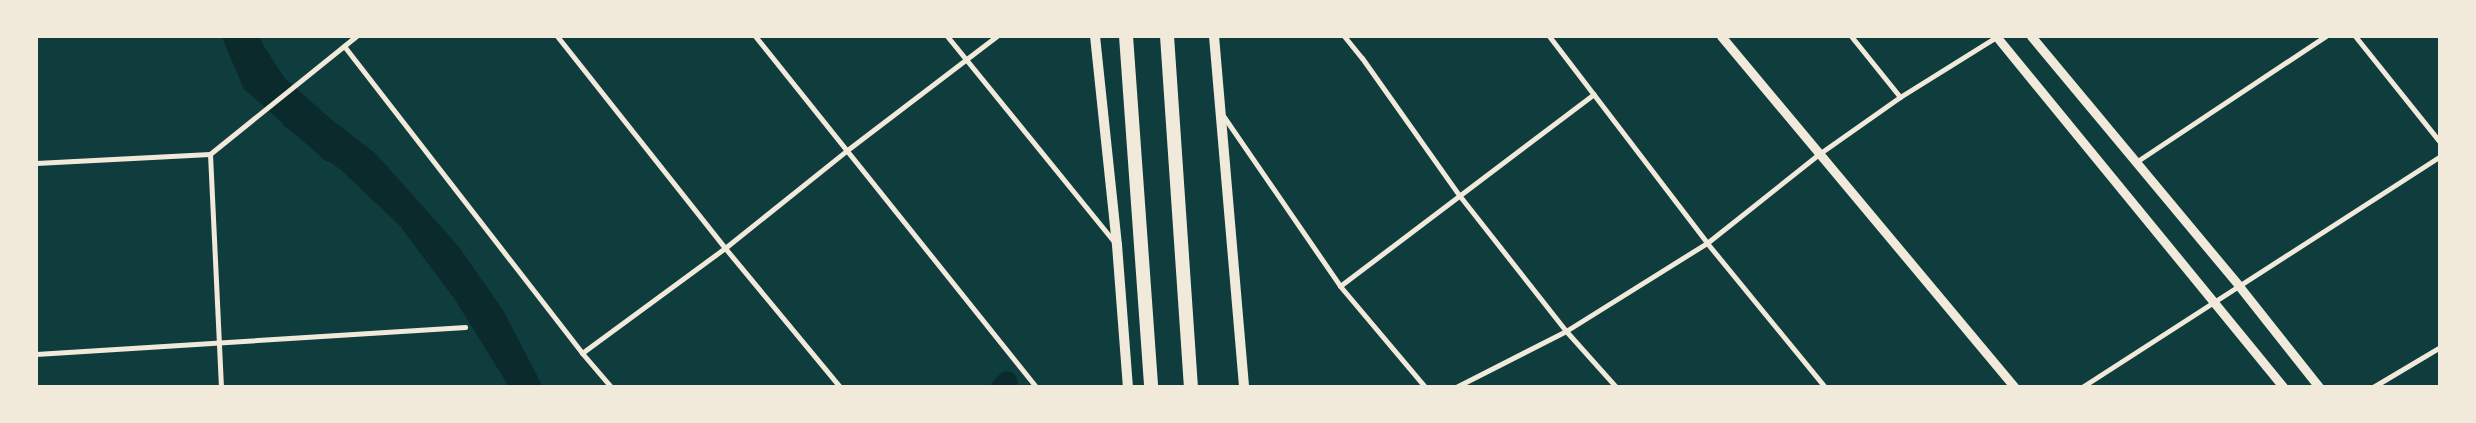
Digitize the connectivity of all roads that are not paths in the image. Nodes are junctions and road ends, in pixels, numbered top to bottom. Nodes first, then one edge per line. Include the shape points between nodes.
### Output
1 (356, 36) edge
2 (557, 36) edge
3 (756, 36) edge
4 (948, 36) edge
5 (997, 36) edge
6 (1095, 36) edge
7 (1126, 36) edge
8 (1167, 36) edge
9 (1214, 36) edge
10 (1344, 36) edge
11 (1549, 36) edge
12 (1721, 36) edge
13 (1851, 36) edge
14 (1997, 36) edge
15 (2032, 36) edge
16 (2326, 36) edge
17 (2355, 36) edge
18 (344, 46) junction
19 (967, 61) junction
20 (1594, 94) junction
21 (1900, 97) junction
22 (1220, 113) junction
23 (2440, 142) edge
24 (846, 151) junction
25 (210, 154) junction
26 (1819, 154) junction
27 (2440, 156) edge
28 (2136, 162) junction
29 (36, 163) edge
30 (1459, 195) junction
31 (1706, 243) junction
32 (1117, 245) junction
33 (725, 248) junction
34 (1340, 286) junction
35 (2239, 286) junction
36 (2214, 303) junction
37 (465, 327) dead end
38 (1566, 331) junction
39 (218, 344) junction
40 (2440, 347) edge
41 (582, 353) junction
42 (36, 354) edge
43 (221, 387) edge
44 (611, 387) edge
45 (840, 387) edge
46 (1036, 387) edge
47 (1128, 387) edge
48 (1152, 387) edge
49 (1190, 387) edge
50 (1244, 387) edge
51 (1425, 387) edge
52 (1456, 387) edge
53 (1616, 387) edge
54 (1825, 387) edge
55 (2015, 387) edge
56 (2082, 387) edge
57 (2283, 387) edge
58 (2319, 387) edge
59 (2373, 387) edge

1 - 18 street
2 - 33 street
3 - 24 street
4 - 19 street
5 - 19 street
6 - 32 main road
7 - 48 highway
8 - 49 highway
9 - 22 main road
10 - 30 street
11 - 20 street
12 - 26 street
13 - 21 street
14 - 21 street
14 - 36 street
15 - 28 street
16 - 28 street
17 - 23 street
18 - 25 street
18 - 41 street
19 - 24 street
19 - 32 street
20 - 30 street
20 - 31 street
21 - 26 street
22 - 34 street
22 - 50 main road
24 - 33 street
24 - 46 street
25 - 29 street
25 - 39 street
26 - 31 street
26 - 55 street
27 - 35 street
28 - 35 street
30 - 34 street
30 - 38 street
31 - 38 street
31 - 54 street
32 - 47 main road
33 - 41 street
33 - 45 street
34 - 51 street
35 - 36 street
35 - 58 street
36 - 56 street
36 - 57 street
37 - 39 street
38 - 52 street
38 - 53 street
39 - 42 street
39 - 43 street
40 - 59 street
41 - 44 street

